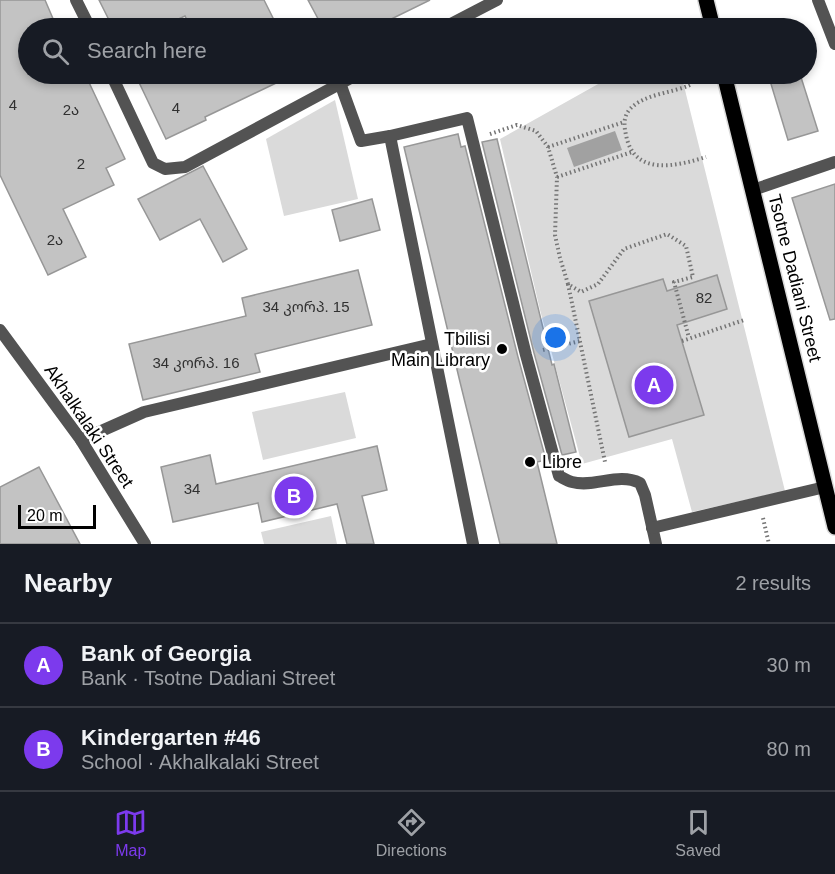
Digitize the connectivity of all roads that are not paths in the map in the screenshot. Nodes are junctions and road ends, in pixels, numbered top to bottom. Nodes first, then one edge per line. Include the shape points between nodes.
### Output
1 (76, 0) edge
2 (497, 0) edge
3 (706, 0) edge
4 (818, 0) edge
5 (85, 18) edge
6 (462, 18) edge
7 (710, 18) edge
8 (835, 44) edge
9 (116, 84) edge
10 (338, 84) edge
11 (340, 84) edge
12 (726, 84) edge
13 (390, 136) junction
14 (835, 162) edge
15 (753, 190) junction
16 (0, 330) edge
17 (432, 344) junction
18 (81, 440) junction
19 (825, 487) junction
20 (835, 527) edge
21 (652, 528) junction
22 (145, 544) edge
23 (473, 544) edge
24 (656, 544) edge

1 - 5 street
2 - 6 street
3 - 7 main road
4 - 8 street
9 - 10 street via 153,163 165,169 185,167
11 - 13 street via 361,141
12 - 15 main road, Tsotne Dadiani Street
13 - 17 street
13 - 21 street via 466,118 559,476 573,482 630,478 640,483
14 - 15 street
15 - 19 main road, Tsotne Dadiani Street
16 - 18 street, Akhalkalaki Street
17 - 18 street via 144,412
17 - 23 street
18 - 22 street, Akhalkalaki Street
19 - 20 main road, Tsotne Dadiani Street
19 - 21 street
21 - 24 street

